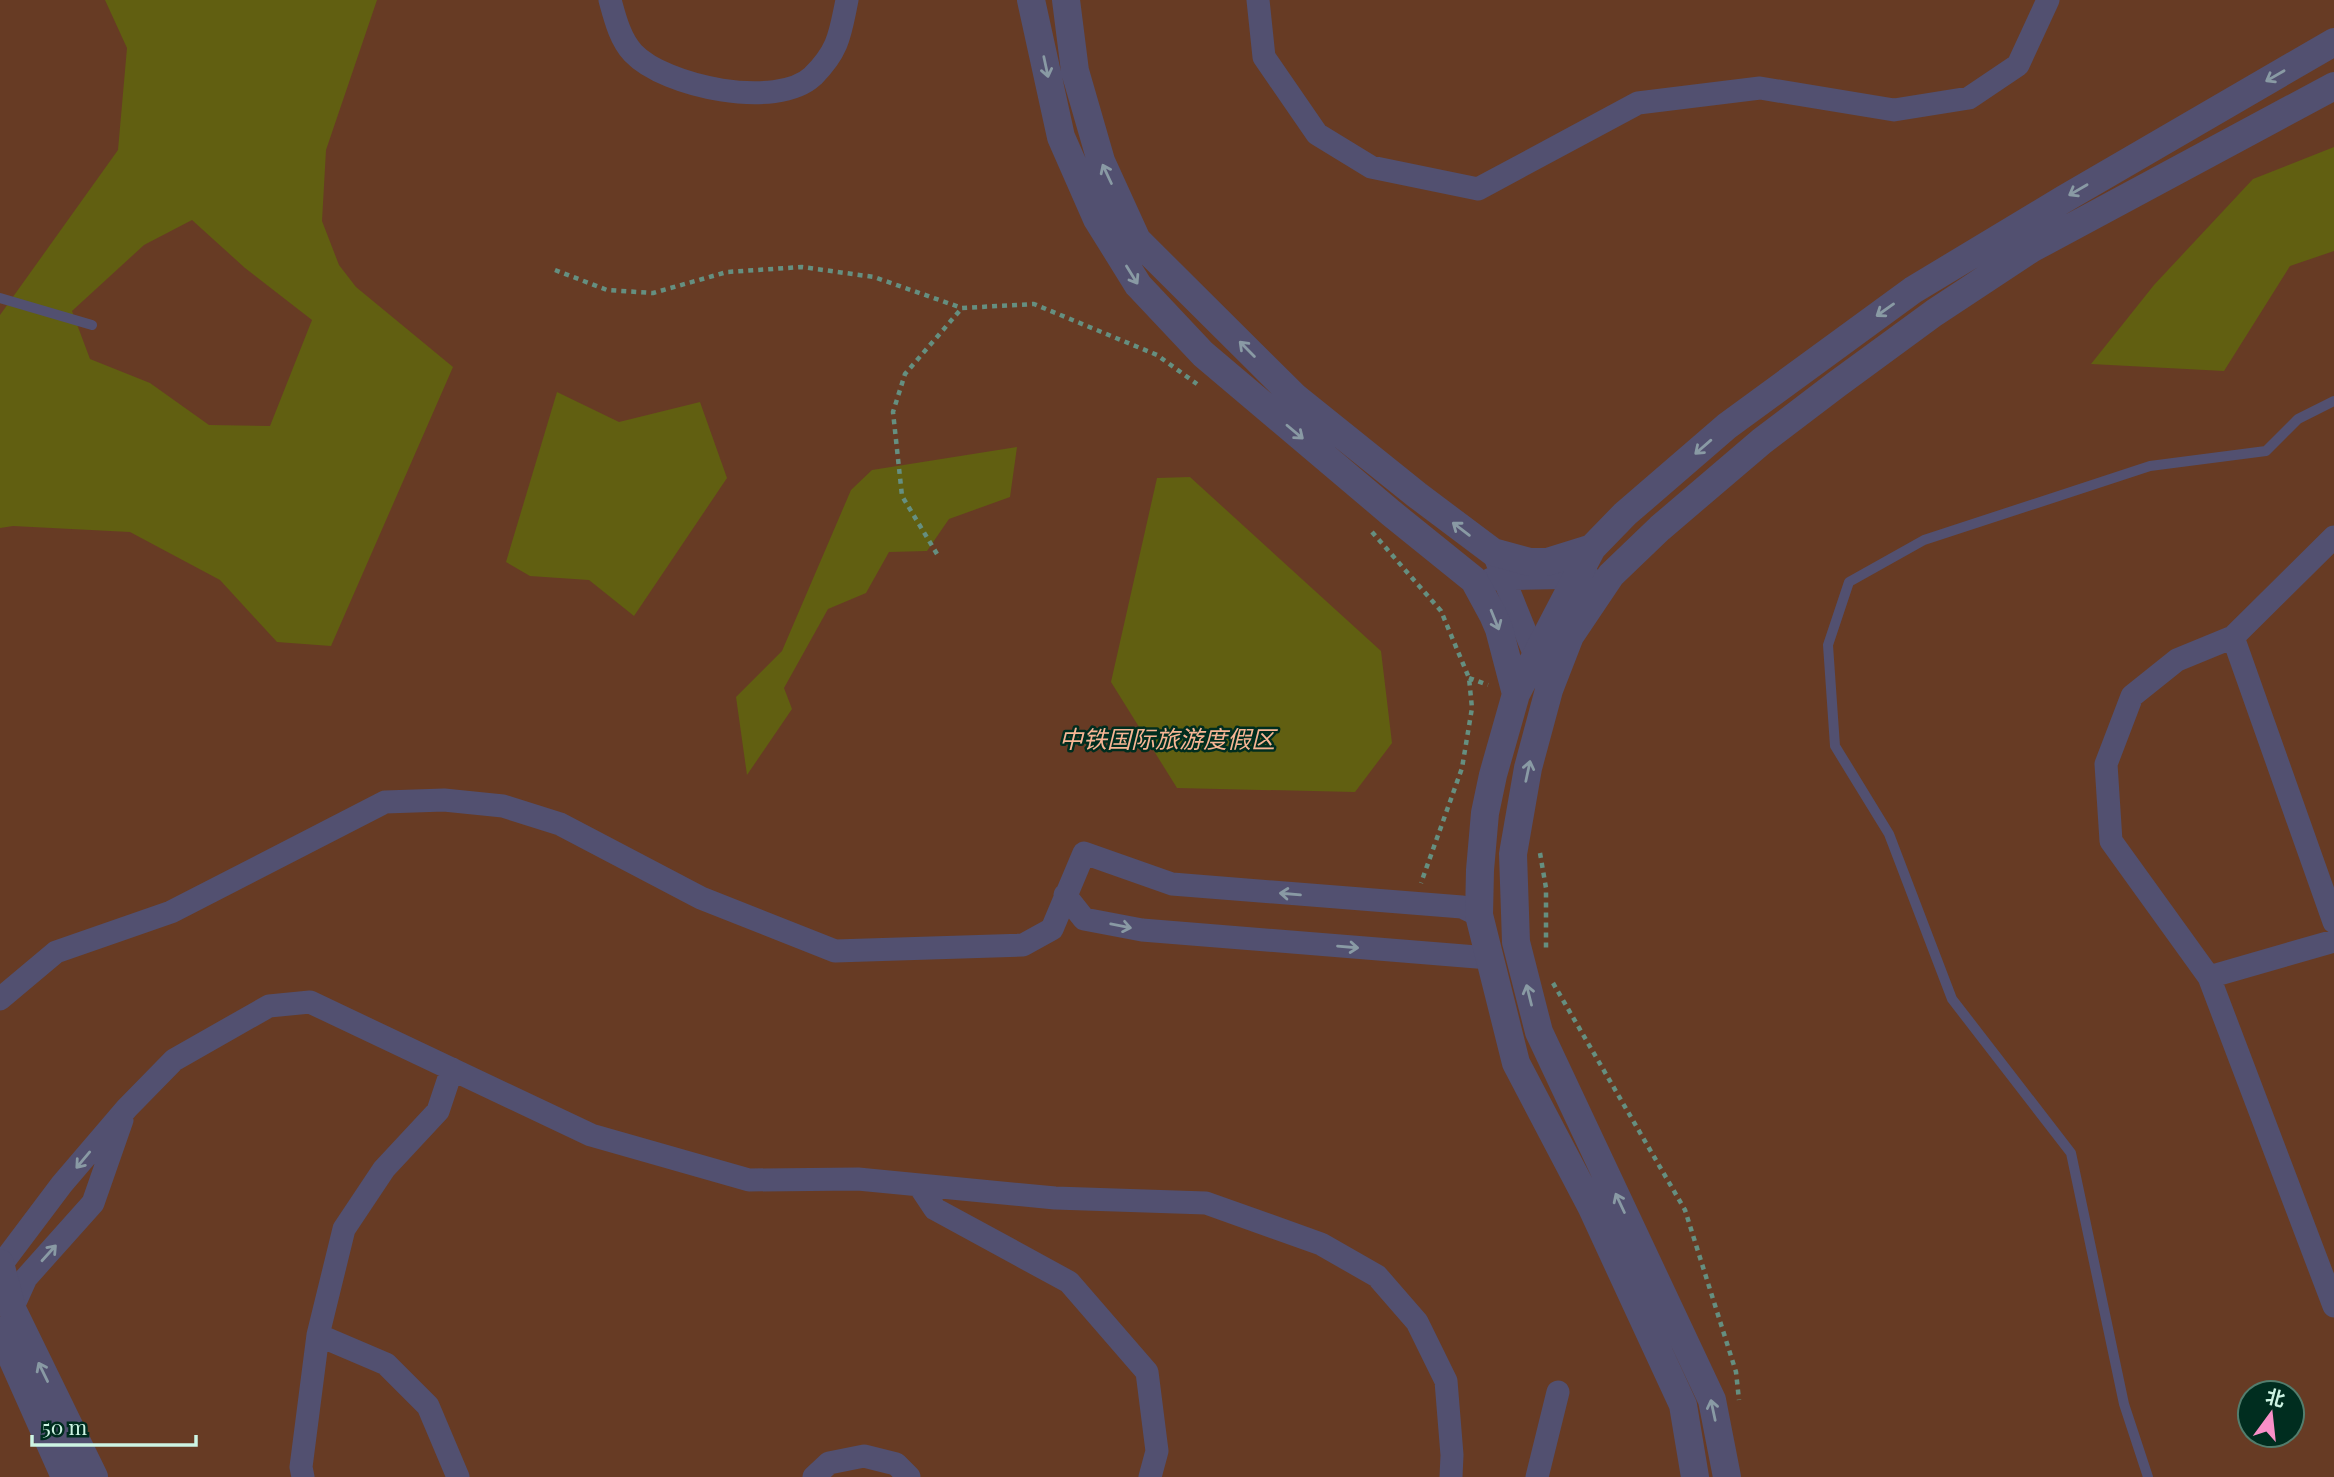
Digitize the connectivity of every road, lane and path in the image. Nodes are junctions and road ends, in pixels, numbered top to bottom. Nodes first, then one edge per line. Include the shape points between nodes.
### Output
1 (610, 0) edge
2 (846, 0) edge
3 (1031, 0) edge
4 (1066, 0) edge
5 (1258, 0) edge
6 (2048, 0) edge
7 (2334, 42) edge
8 (2334, 86) edge
9 (555, 270) dead end
10 (0, 298) edge
11 (962, 308) junction
12 (92, 325) dead end
13 (1200, 386) dead end
14 (2334, 401) edge
15 (1363, 524) dead end
16 (2334, 537) edge
17 (1592, 548) junction
18 (1493, 552) junction
19 (937, 554) dead end
20 (1611, 575) junction
21 (1576, 578) junction
22 (1503, 579) junction
23 (1474, 580) junction
24 (2233, 637) junction
25 (1536, 658) junction
26 (1469, 678) junction
27 (1549, 690) junction
28 (1516, 694) junction
29 (1539, 847) dead end
30 (1065, 895) junction
31 (1414, 904) junction
32 (1479, 915) junction
33 (2334, 922) edge
34 (2334, 941) edge
35 (1546, 957) dead end
36 (1489, 958) junction
37 (2209, 977) junction
38 (1553, 983) dead end
39 (0, 999) edge
40 (452, 1069) junction
41 (127, 1108) junction
42 (62, 1184) junction
43 (919, 1185) junction
44 (93, 1203) junction
45 (0, 1264) edge
46 (2334, 1306) edge
47 (6, 1320) edge
48 (317, 1335) junction
49 (1558, 1392) dead end
50 (1740, 1407) dead end
51 (65, 1477) edge
52 (94, 1477) edge
53 (303, 1477) edge
54 (458, 1477) edge
55 (814, 1477) edge
56 (909, 1477) edge
57 (1150, 1477) edge
58 (1451, 1477) edge
59 (1537, 1477) edge
60 (1695, 1477) edge
61 (1727, 1477) edge
62 (2148, 1477) edge

1 - 2 street via 617,25 633,53 667,77 717,90 756,93 792,87 811,77 838,44
3 -> 23 street via 1061,137 1097,219 1138,285 1203,354
18 -> 4 street via 1295,397 1138,240 1101,161 1075,71
5 - 6 street via 1264,57 1317,134 1371,167 1478,189 1638,103 1760,88 1894,110 1969,98 2018,65
7 -> 17 street via 1913,290 1727,426
8 - 20 street via 2031,249 1934,313 1762,441
9 - 11 path via 607,290 653,293 727,272 802,267 874,277
10 - 12 lane
11 - 13 path via 1034,304 1157,355
11 - 19 path via 905,374 893,412 902,496
14 - 62 lane via 2298,419 2266,451 2150,466 1924,540 1849,582 1828,645 1835,746 1889,834 1952,999 2071,1153 2124,1404
15 - 26 path via 1441,611
16 - 24 street
17 - 18 street via 1547,562
17 - 21 street
18 - 22 street
20 - 21 street
20 - 27 street via 1570,636
21 - 22 street
21 - 25 street
22 - 23 street
22 - 25 street
23 -> 28 street via 1499,629
24 - 33 street
24 - 37 street via 2177,660 2132,696 2105,764 2111,841
25 - 27 street
25 - 28 street
26 - 28 path
26 - 31 path via 1472,708 1462,768
61 -> 27 street via 1712,1400 1539,1032 1516,942 1513,854 1528,768
28 - 32 street via 1485,813
29 - 35 path via 1546,888
31 -> 30 street via 1172,884 1084,853
30 -> 36 street via 1084,919 1142,930
30 - 39 street via 1052,929 1023,945 835,951 701,898 560,824 503,806 444,800 385,802 171,912 57,952
31 - 32 street via 1462,907
32 - 36 street
34 - 37 street
36 - 60 street via 1516,1063 1591,1206 1683,1405
37 - 46 street
38 - 50 path via 1685,1210 1736,1372
40 - 41 street via 310,1002 268,1006 174,1060
40 - 43 street via 591,1135 749,1180 858,1179
40 - 48 street via 438,1111 384,1169 344,1229
41 -> 42 street
41 - 44 street
42 - 44 street
42 - 45 street
43 - 57 street via 935,1209 1069,1282 1147,1372 1157,1451
43 - 58 street via 1055,1198 1206,1203 1321,1244 1377,1276 1417,1322 1446,1381
47 -> 44 street via 26,1278
45 - 47 street
47 - 51 street
52 -> 47 street
48 - 53 street
48 - 54 street via 386,1364 428,1406
49 - 59 street
55 - 56 street via 829,1462 864,1455 896,1464

